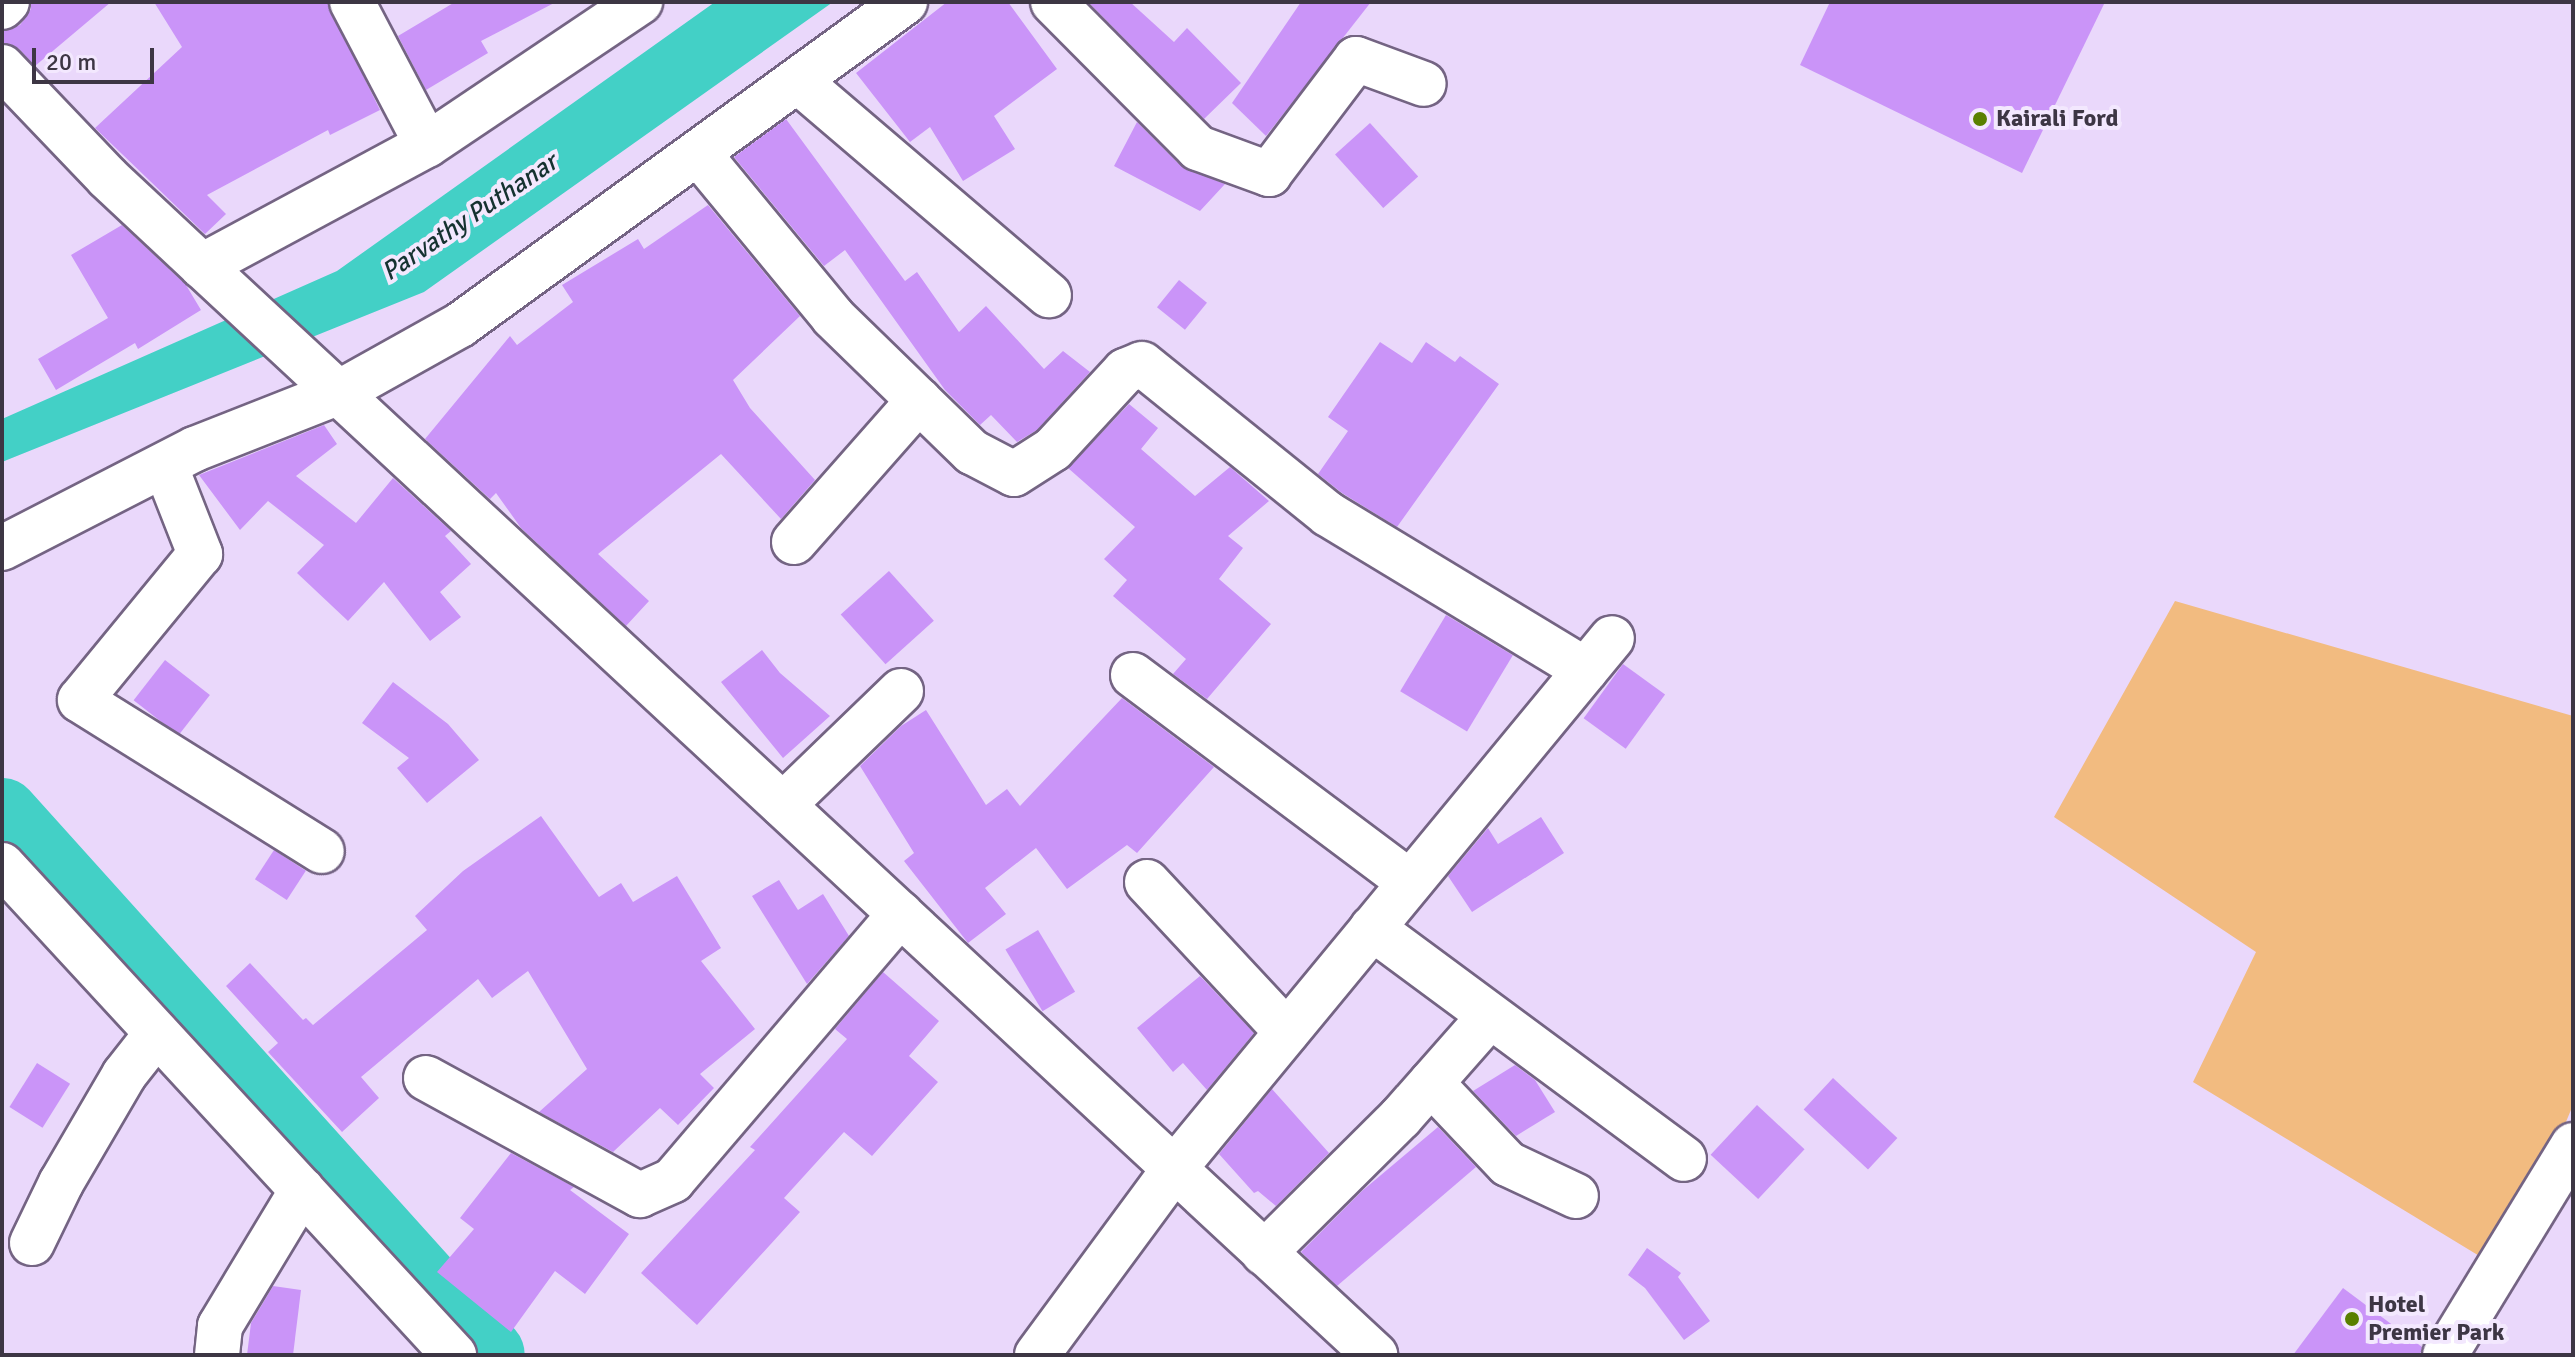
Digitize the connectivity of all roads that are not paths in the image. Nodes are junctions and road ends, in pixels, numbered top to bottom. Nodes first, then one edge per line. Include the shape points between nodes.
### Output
1 (7, 2) edge
2 (352, 2) edge
3 (905, 2) edge
4 (1053, 2) edge
5 (2, 7) edge
6 (621, 8) edge
7 (2, 67) edge
8 (798, 81) junction
9 (1424, 84) dead end
10 (427, 145) junction
11 (698, 153) junction
12 (202, 266) junction
13 (1049, 295) dead end
14 (328, 380) junction
15 (919, 400) junction
16 (165, 465) junction
17 (794, 542) dead end
18 (2, 548) edge
19 (1133, 675) dead end
20 (901, 691) dead end
21 (783, 805) junction
22 (322, 851) dead end
23 (2, 865) edge
24 (1147, 882) dead end
25 (1410, 882) junction
26 (900, 914) junction
27 (1372, 928) junction
28 (1490, 1016) junction
29 (1287, 1032) junction
30 (157, 1033) junction
31 (426, 1078) dead end
32 (1431, 1083) junction
33 (2573, 1145) edge
34 (1684, 1159) dead end
35 (1174, 1169) junction
36 (302, 1190) junction
37 (1576, 1196) dead end
38 (32, 1243) dead end
39 (1264, 1253) junction
40 (217, 1355) edge
41 (454, 1355) edge
42 (1037, 1355) edge
43 (1375, 1355) edge
44 (2445, 1355) edge

1 - 5 street
2 - 10 street
3 - 8 street
4 - 9 street via 1198,148 1269,174 1356,59
6 - 10 street
7 - 12 street
8 - 11 street
8 - 13 street
10 - 12 street
11 - 14 street via 460,325
11 - 15 street via 833,317
12 - 14 street
14 - 16 street
14 - 21 street
15 - 17 street
15 - 25 street via 972,452 1014,474 1053,449 1125,371 1142,364 1328,514 1599,654
16 - 18 street
16 - 22 street via 200,554 80,700
19 - 25 street
20 - 21 street
21 - 26 street
23 - 30 street
24 - 29 street
25 - 27 street
26 - 31 street via 673,1180 640,1195
26 - 35 street
27 - 28 street
27 - 29 street
28 - 32 street
28 - 34 street
29 - 35 street
30 - 36 street
30 - 38 street via 124,1075
32 - 37 street via 1508,1164
32 - 39 street
33 - 44 street
35 - 39 street
35 - 42 street
36 - 40 street via 220,1326
36 - 41 street
39 - 43 street

